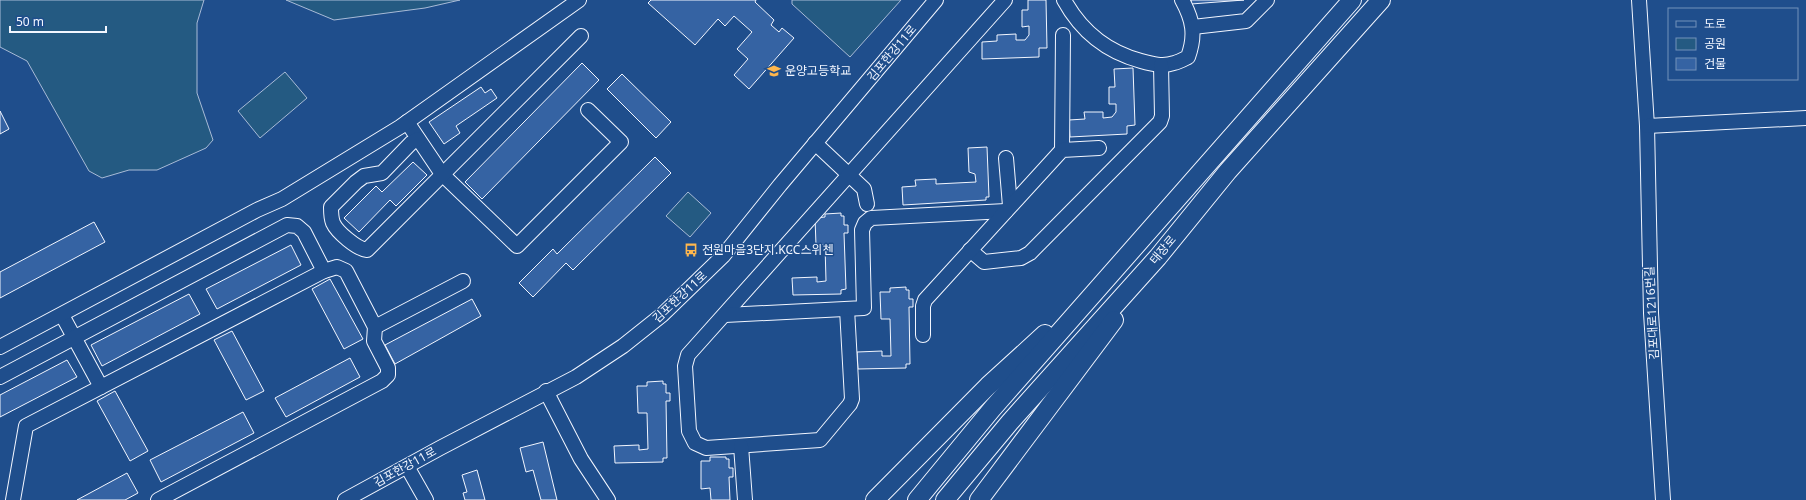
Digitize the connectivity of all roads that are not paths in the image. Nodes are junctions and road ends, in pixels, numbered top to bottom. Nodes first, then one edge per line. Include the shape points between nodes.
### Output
1 (580, 0) edge
2 (936, 0) edge
3 (943, 0) edge
4 (1005, 0) edge
5 (1064, 0) edge
6 (1182, 0) edge
7 (1267, 0) edge
8 (1352, 0) edge
9 (1381, 0) edge
10 (1639, 0) edge
11 (1193, 27) junction
12 (1063, 35) dead end
13 (581, 36) dead end
14 (1161, 65) junction
15 (588, 110) dead end
16 (1806, 118) edge
17 (407, 122) junction
18 (1647, 126) junction
19 (418, 139) junction
20 (817, 145) junction
21 (1099, 148) dead end
22 (1062, 150) junction
23 (1006, 158) dead end
24 (442, 174) junction
25 (849, 176) junction
26 (867, 204) dead end
27 (1008, 209) junction
28 (970, 250) junction
29 (1158, 257) junction
30 (1117, 268) junction
31 (324, 271) junction
32 (463, 281) dead end
33 (847, 309) junction
34 (725, 314) junction
35 (62, 315) junction
36 (375, 326) junction
37 (923, 335) dead end
38 (74, 338) junction
39 (0, 347) edge
40 (0, 377) edge
41 (101, 387) junction
42 (547, 394) junction
43 (741, 446) junction
44 (409, 470) junction
45 (13, 500) edge
46 (158, 500) edge
47 (345, 500) edge
48 (353, 500) edge
49 (426, 500) edge
50 (608, 500) edge
51 (745, 500) edge
52 (875, 500) edge
53 (918, 500) edge
54 (945, 500) edge
55 (978, 500) edge
56 (1663, 500) edge

1 - 17 street
2 - 20 street, 김포한강11로
3 - 20 street, 김포한강11로
4 - 25 street
5 - 14 street via 1088,32 1107,48 1127,57
6 - 11 street
7 - 11 street via 1246,21
8 - 30 main road, 태장로
9 - 29 main road, 태장로 via 1228,171
10 - 18 street, 김포대로1216번길
11 - 14 street via 1193,44 1188,57
12 - 22 street
13 - 24 street
14 - 28 street via 1160,122 1030,253 1022,258 984,262
15 - 24 street via 621,142 517,246
16 - 18 street
17 - 19 street
17 - 35 street via 282,199
18 - 56 street, 김포대로1216번길 via 1651,313
19 - 24 street
19 - 24 street via 382,173 364,176 331,207 333,224 354,245 366,250
20 - 25 street
20 - 42 street, 김포한강11로 via 727,259 664,320 623,352 577,382
21 - 22 street
22 - 27 street
23 - 27 street
25 - 26 street via 864,189
25 - 34 street
27 - 28 street
27 - 33 street via 871,218 862,230 864,308
28 - 37 street via 925,300
29 - 54 main road, 태장로 via 1010,422
29 - 55 main road via 1096,346
30 - 52 main road via 988,386
30 - 53 main road, 태장로 via 992,409
31 - 36 street via 337,267 346,271
31 - 38 street via 304,232 297,226 287,226
31 - 41 street
32 - 36 street
33 - 34 street
33 - 43 street via 852,399 850,404 820,440
34 - 43 street via 686,360 689,431 695,443 706,448
35 - 38 street
35 - 39 street
36 - 46 street via 374,341 388,368 388,376 382,381
38 - 40 street
38 - 41 street
41 - 45 street via 26,426
42 - 44 street, 김포한강11로
42 - 47 street, 김포한강11로
42 - 50 street via 581,459
43 - 51 street
44 - 48 street, 김포한강11로
44 - 49 street

